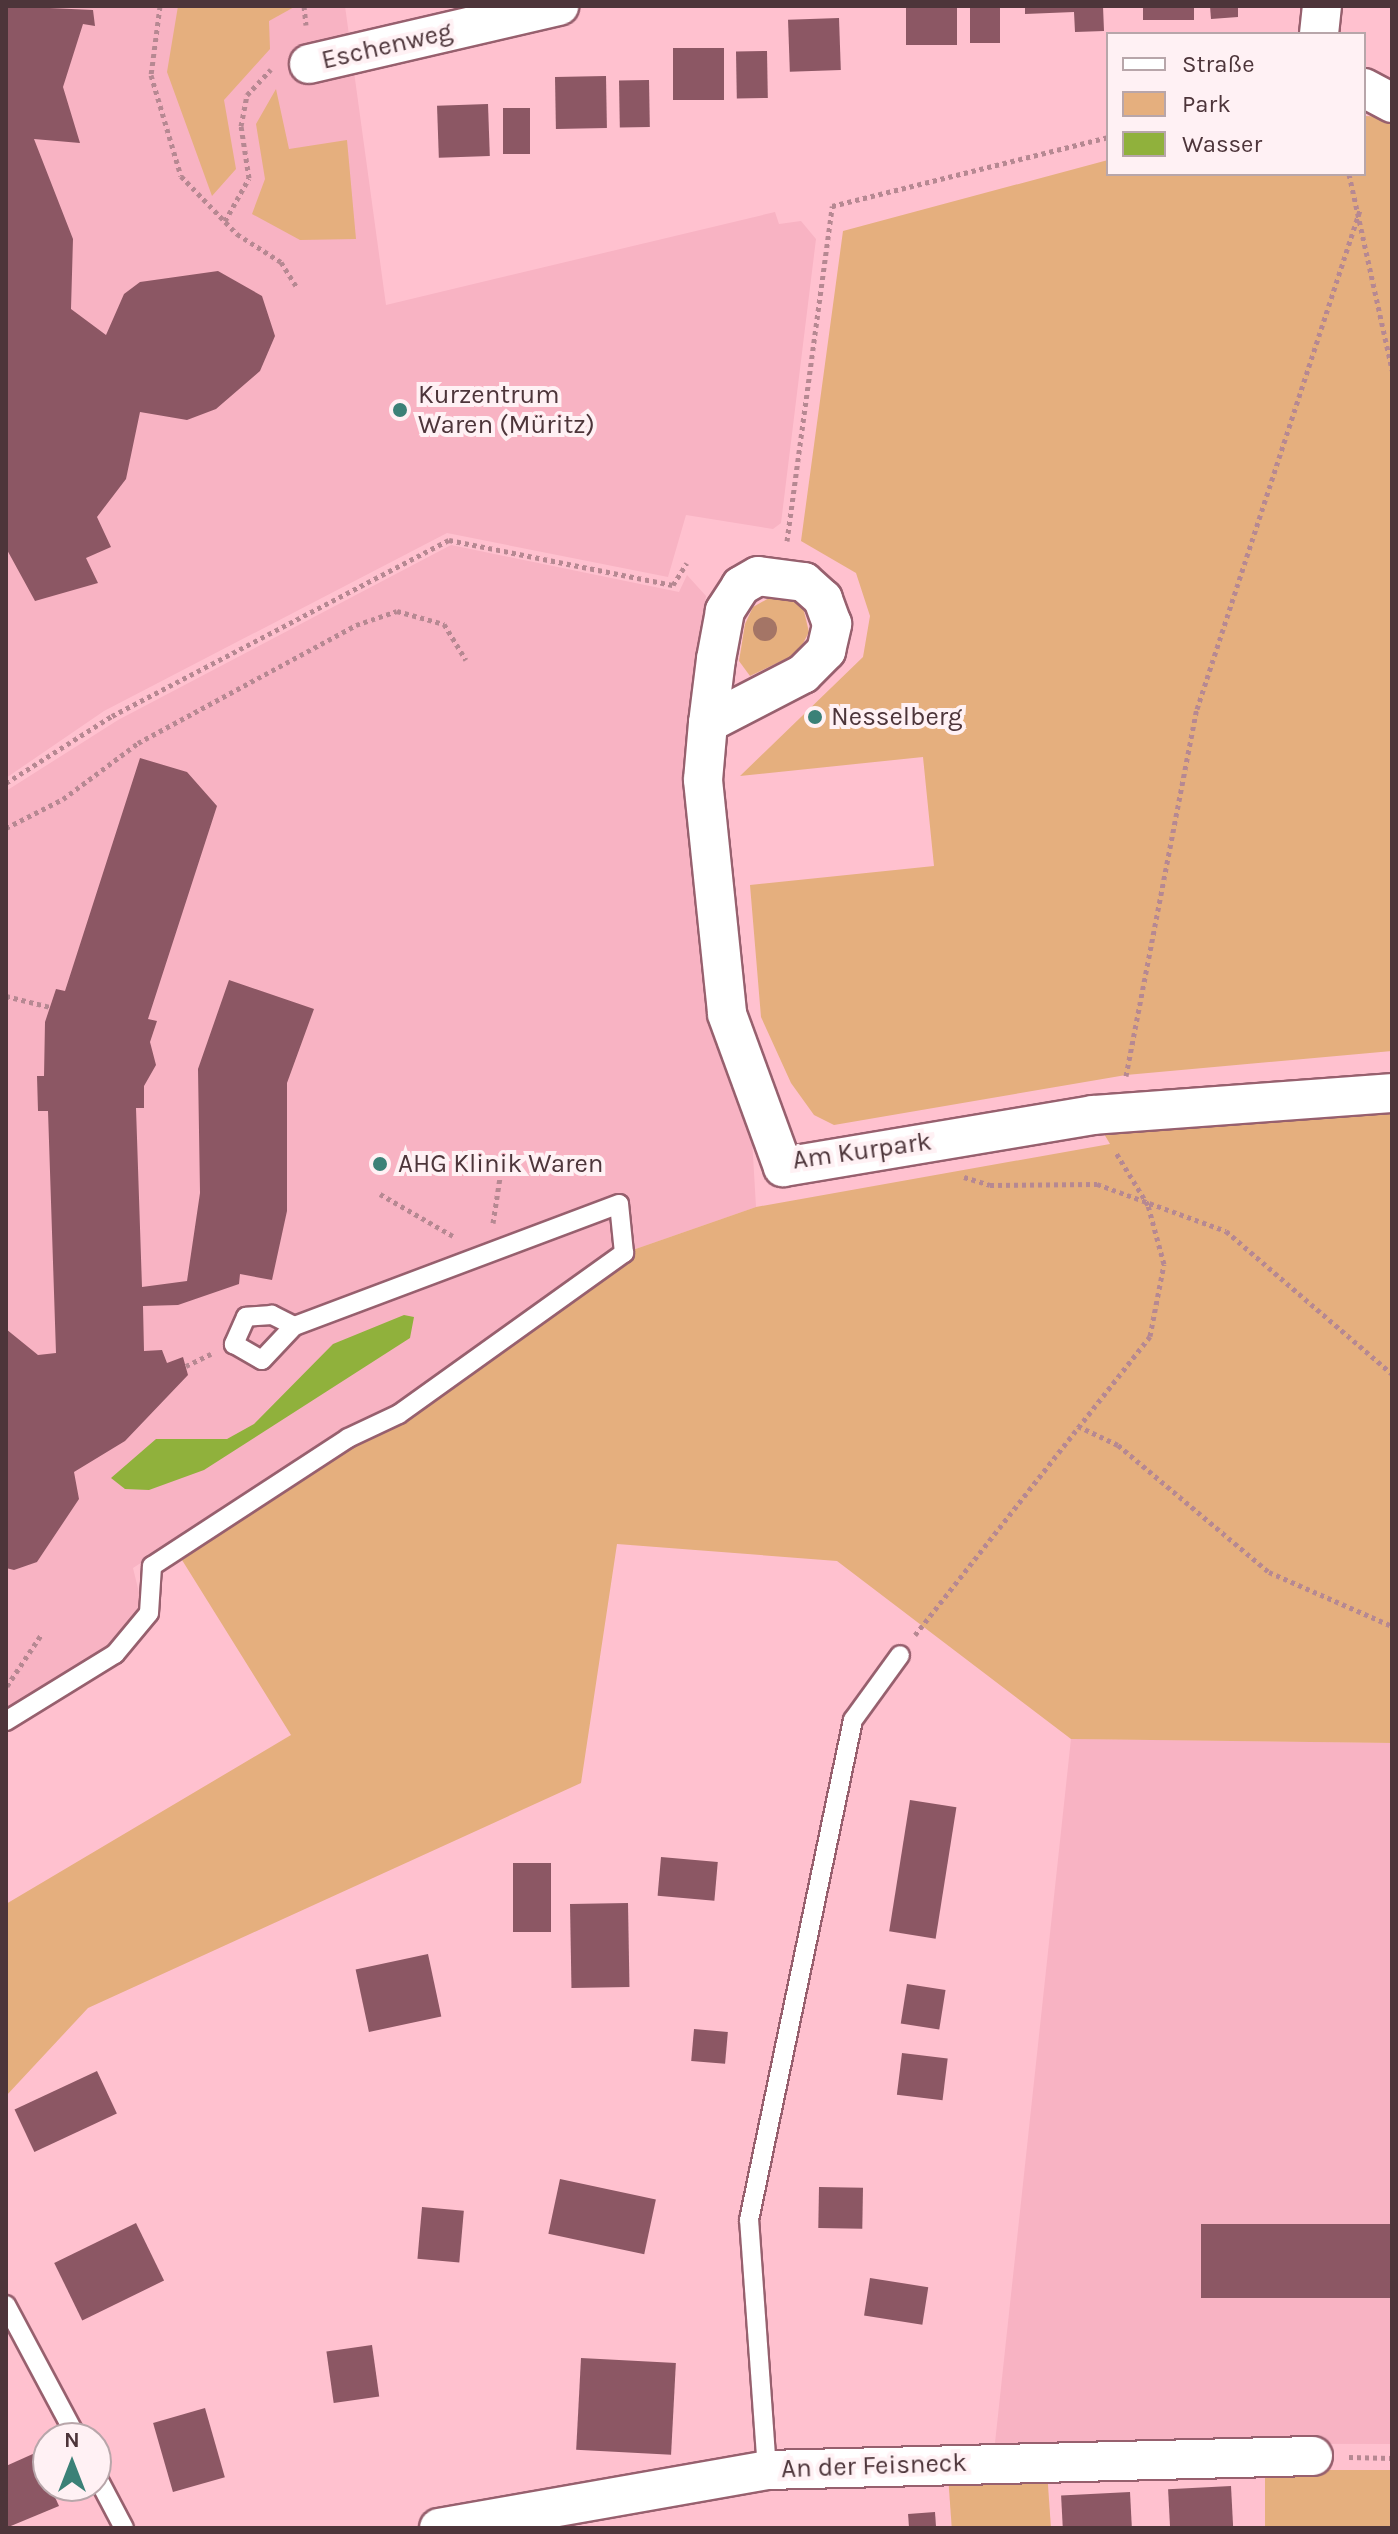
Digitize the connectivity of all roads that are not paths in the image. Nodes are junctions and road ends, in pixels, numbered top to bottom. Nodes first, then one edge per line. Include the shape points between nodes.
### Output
1 (559, 6) edge
2 (1322, 6) edge
3 (1319, 32) edge
4 (309, 64) road end
5 (1366, 89) edge
6 (1392, 103) edge
7 (708, 723) junction
8 (1392, 1093) edge
9 (294, 1326) dead end
10 (900, 1655) road end
11 (6, 1721) edge
12 (6, 2305) edge
13 (68, 2422) edge
14 (1313, 2456) dead end
15 (767, 2470) junction
16 (110, 2502) edge
17 (124, 2528) edge
18 (439, 2528) edge

1 - 4 street, Eschenweg
2 - 3 street
5 - 6 street
7 - 7 street, Am Kurpark via 803,674 826,651 832,624 823,599 804,582 782,577 741,586 725,611
7 - 8 street, Am Kurpark via 703,780 727,1014 783,1167 1111,1113
9 - 11 lane via 619,1204 624,1253 399,1414 348,1438 152,1566 149,1613 115,1654
10 - 15 lane via 853,1720 749,2220
12 - 13 lane
14 - 15 street, An der Feisneck
15 - 18 street, An der Feisneck
16 - 17 lane

